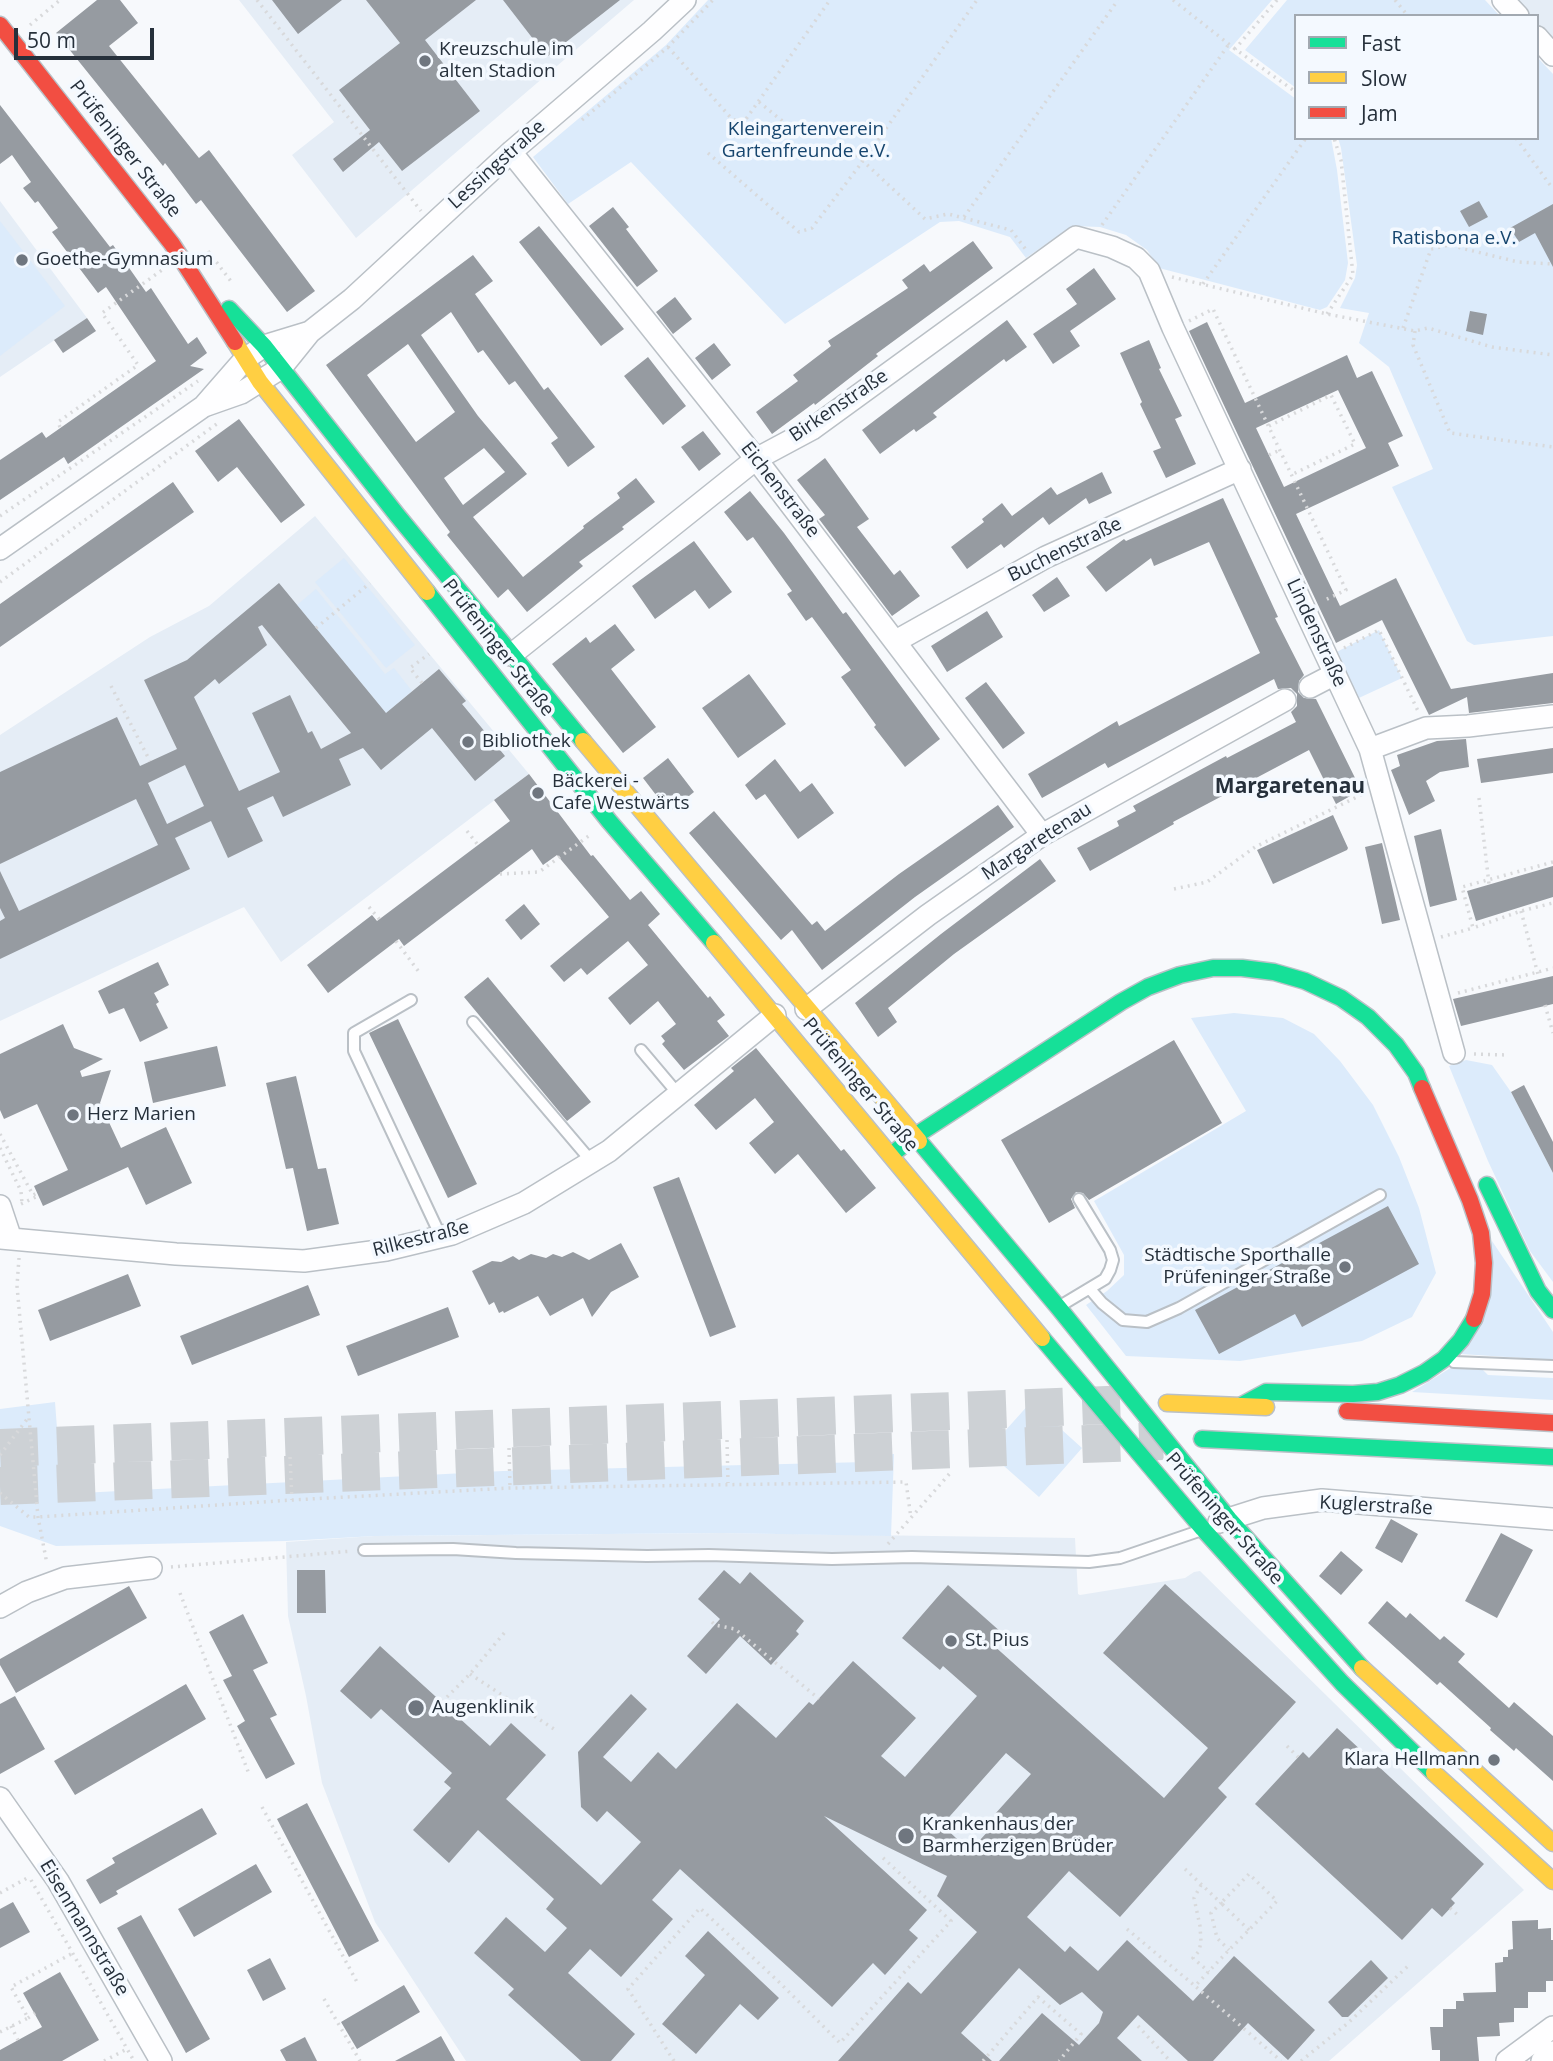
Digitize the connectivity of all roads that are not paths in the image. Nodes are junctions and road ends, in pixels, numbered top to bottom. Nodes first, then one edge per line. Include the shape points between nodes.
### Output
1 (685, 0) edge
2 (1503, 0) edge
3 (1516, 14) edge
4 (0, 25) edge
5 (1539, 39) edge
6 (1553, 55) edge
7 (511, 152) junction
8 (185, 262) junction
9 (1149, 271) joint
10 (310, 332) junction
11 (264, 346) junction
12 (245, 359) junction
13 (281, 368) junction
14 (260, 382) junction
15 (204, 406) junction
16 (756, 459) junction
17 (1240, 469) junction
18 (0, 550) edge
19 (896, 641) junction
20 (511, 655) junction
21 (1331, 665) junction
22 (1310, 687) dead end
23 (1285, 700) dead end
24 (1553, 716) edge
25 (1370, 750) junction
26 (1042, 835) junction
27 (411, 1000) dead end
28 (806, 1009) junction
29 (775, 1015) junction
30 (473, 1023) dead end
31 (641, 1050) dead end
32 (1454, 1053) road end
33 (679, 1095) junction
34 (907, 1117) junction
35 (915, 1136) junction
36 (886, 1149) junction
37 (592, 1162) junction
38 (1481, 1171) dead end
39 (1380, 1195) dead end
40 (1079, 1199) dead end
41 (0, 1206) edge
42 (441, 1237) junction
43 (5, 1239) edge
44 (1090, 1289) junction
45 (1553, 1310) edge
46 (1045, 1317) junction
47 (1553, 1366) edge
48 (1428, 1370) junction
49 (1167, 1403) dead end
50 (1242, 1405) junction
51 (1310, 1409) dead end
52 (1337, 1410) dead end
53 (1553, 1423) edge
54 (1202, 1439) dead end
55 (1461, 1452) junction
56 (1553, 1457) edge
57 (1490, 1470) dead end
58 (1229, 1519) junction
59 (1553, 1519) edge
60 (1203, 1530) junction
61 (363, 1550) road end
62 (151, 1568) road end
63 (0, 1607) edge
64 (0, 1798) edge
65 (1553, 1843) edge
66 (1553, 1881) edge
67 (1553, 2027) edge
68 (1553, 2052) edge
69 (161, 2061) edge
70 (1507, 2061) edge
71 (1542, 2061) edge

1 - 7 street, Lessingstraße
2 - 3 street
4 - 8 main road, Prüfeninger Straße
5 - 6 street
7 - 10 street, Lessingstraße
7 - 16 street, Eichenstraße
8 - 11 main road, Prüfeninger Straße
8 - 12 main road, Prüfeninger Straße
9 - 16 street, Birkenstraße via 1136,258 1076,237 812,429
9 - 17 street, Lindenstraße
10 - 11 street, Lessingstraße
10 - 13 street, Lessingstraße
11 - 12 street, Lessingstraße
11 - 13 main road, Prüfeninger Straße
12 - 14 main road, Prüfeninger Straße
12 - 15 street, Lessingstraße
13 - 14 street, Lessingstraße
13 - 20 main road, Prüfeninger Straße
14 - 15 street, Lessingstraße
14 - 29 main road, Prüfeninger Straße via 609,821
15 - 18 street, Lessingstraße
16 - 19 street, Eichenstraße
16 - 20 street, Birkenstraße
17 - 19 street, Buchenstraße via 1046,557
17 - 21 street, Lindenstraße
19 - 26 street, Eichenstraße
20 - 28 main road, Prüfeninger Straße
21 - 22 street
21 - 25 street, Lindenstraße
23 - 26 street, Margaretenau
24 - 25 street via 1426,728
25 - 32 street, Lindenstraße
26 - 28 street, Margaretenau
27 - 42 lane via 354,1033 354,1051
28 - 34 main road, Prüfeninger Straße
29 - 33 street, Rilkestraße
29 - 36 main road, Prüfeninger Straße
30 - 37 lane
31 - 33 lane
33 - 37 street, Rilkestraße
34 - 35 main road, Prüfeninger Straße
34 - 36 main road
35 - 36 main road
35 - 46 main road, Prüfeninger Straße
35 - 48 main road via 1148,987 1213,968 1273,972 1305,981 1368,1017 1416,1073 1481,1233 1484,1264 1476,1316 1461,1340
36 - 46 main road, Prüfeninger Straße
37 - 42 street, Rilkestraße via 524,1203
38 - 45 main road via 1516,1249
39 - 44 lane via 1147,1322 1123,1320
40 - 44 lane via 1112,1260 1105,1279
41 - 43 street
42 - 43 street, Rilkestraße via 304,1261
44 - 46 lane
46 - 58 main road, Prüfeninger Straße
46 - 60 main road, Prüfeninger Straße
47 - 48 lane via 1459,1362
48 - 50 main road via 1378,1392 1266,1392
49 - 50 main road
50 - 51 main road
52 - 53 main road
54 - 55 main road
55 - 56 main road
55 - 57 main road
58 - 59 street, Kuglerstraße via 1263,1508 1322,1500
58 - 60 street, Kuglerstraße
58 - 65 main road, Prüfeninger Straße via 1354,1661
60 - 61 lane via 1120,1558 1089,1562
60 - 66 main road, Prüfeninger Straße via 1342,1683
62 - 63 street via 65,1578
64 - 69 street, Eisenmannstraße via 58,1881
67 - 70 street
68 - 71 street

